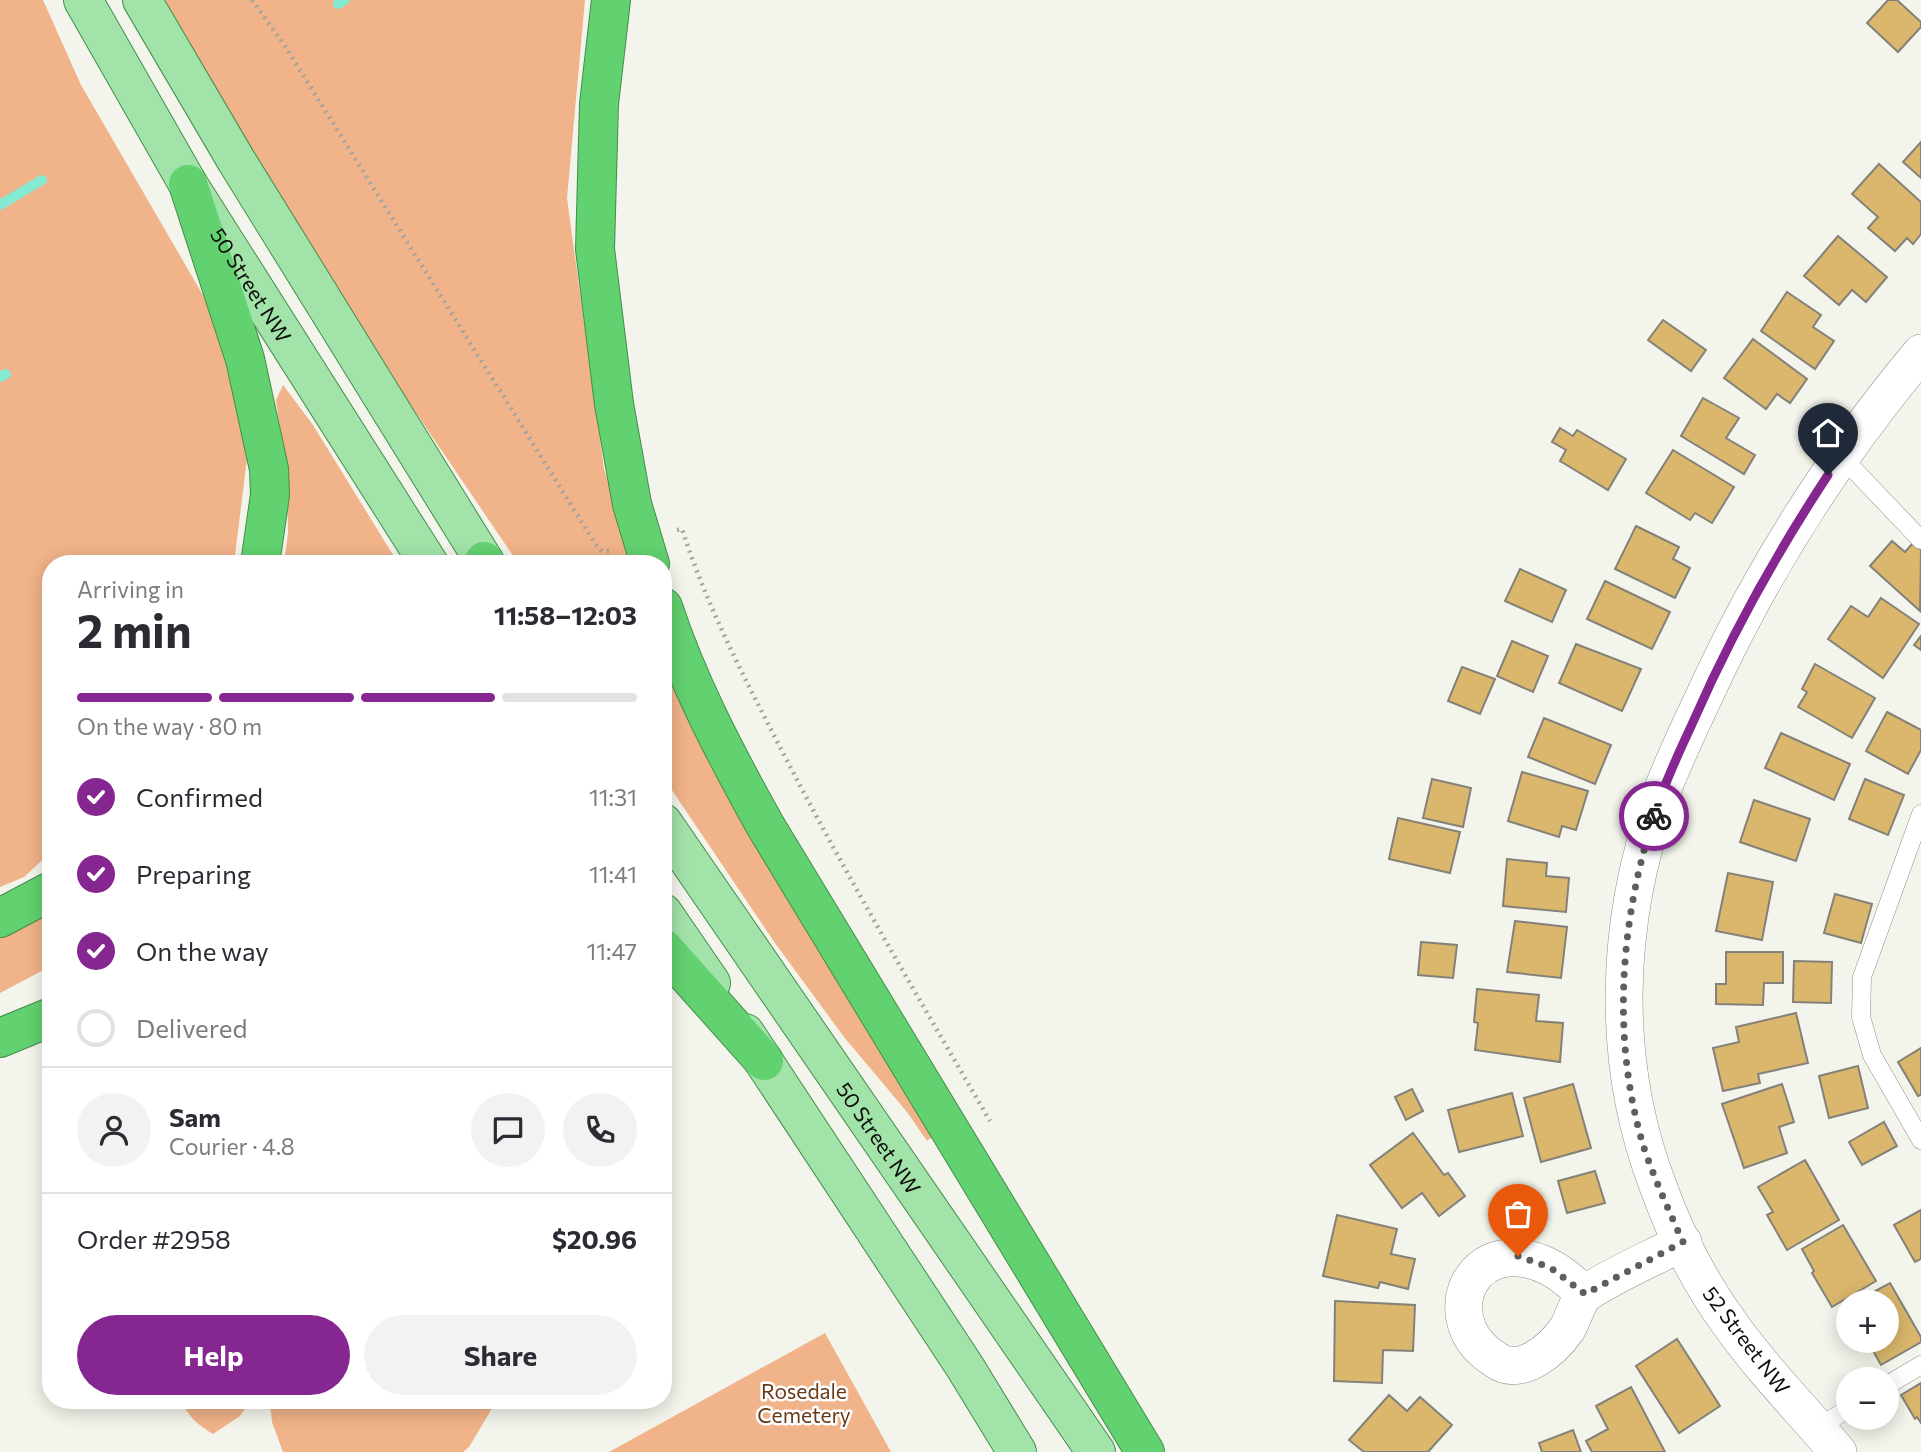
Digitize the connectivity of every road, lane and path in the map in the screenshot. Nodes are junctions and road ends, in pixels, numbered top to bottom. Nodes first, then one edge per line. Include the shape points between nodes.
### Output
1 (83, 0) edge
2 (142, 0) edge
3 (252, 0) edge
4 (611, 0) edge
5 (188, 184) junction
6 (1921, 353) edge
7 (1841, 456) junction
8 (1921, 540) edge
9 (659, 548) edge
10 (611, 552) dead end
11 (261, 555) edge
12 (423, 555) edge
13 (479, 555) edge
14 (672, 633) edge
15 (1921, 814) edge
16 (672, 836) edge
17 (42, 896) edge
18 (0, 918) edge
19 (672, 926) edge
20 (672, 958) edge
21 (42, 1021) edge
22 (0, 1038) edge
23 (764, 1061) junction
24 (996, 1133) dead end
25 (1921, 1140) edge
26 (1683, 1242) junction
27 (1585, 1294) dead end
28 (1921, 1365) edge
29 (1899, 1378) edge
30 (1828, 1440) edge
31 (1017, 1452) edge
32 (1096, 1452) edge
33 (1145, 1452) edge

1 - 5 main road, 50 Street NW
2 - 13 main road
3 - 10 path via 596,545
4 - 9 highway via 599,104 595,249 632,505
5 - 11 highway via 246,359 270,469
5 - 12 main road, 50 Street NW
6 - 7 street, 52 Street NW
7 - 8 lane
7 - 26 street, 52 Street NW via 1747,607 1700,706 1661,794 1631,901 1624,1011 1633,1106 1658,1188
9 - 24 path via 682,529 720,629 798,783
14 - 33 highway via 711,722 765,825
15 - 25 lane via 1862,977 1861,1017 1872,1055
16 - 32 main road, 50 Street NW
17 - 18 highway
19 - 23 main road
20 - 23 highway
21 - 22 highway
23 - 31 main road
26 - 27 street
26 - 30 street, 52 Street NW via 1729,1324
28 - 29 lane

